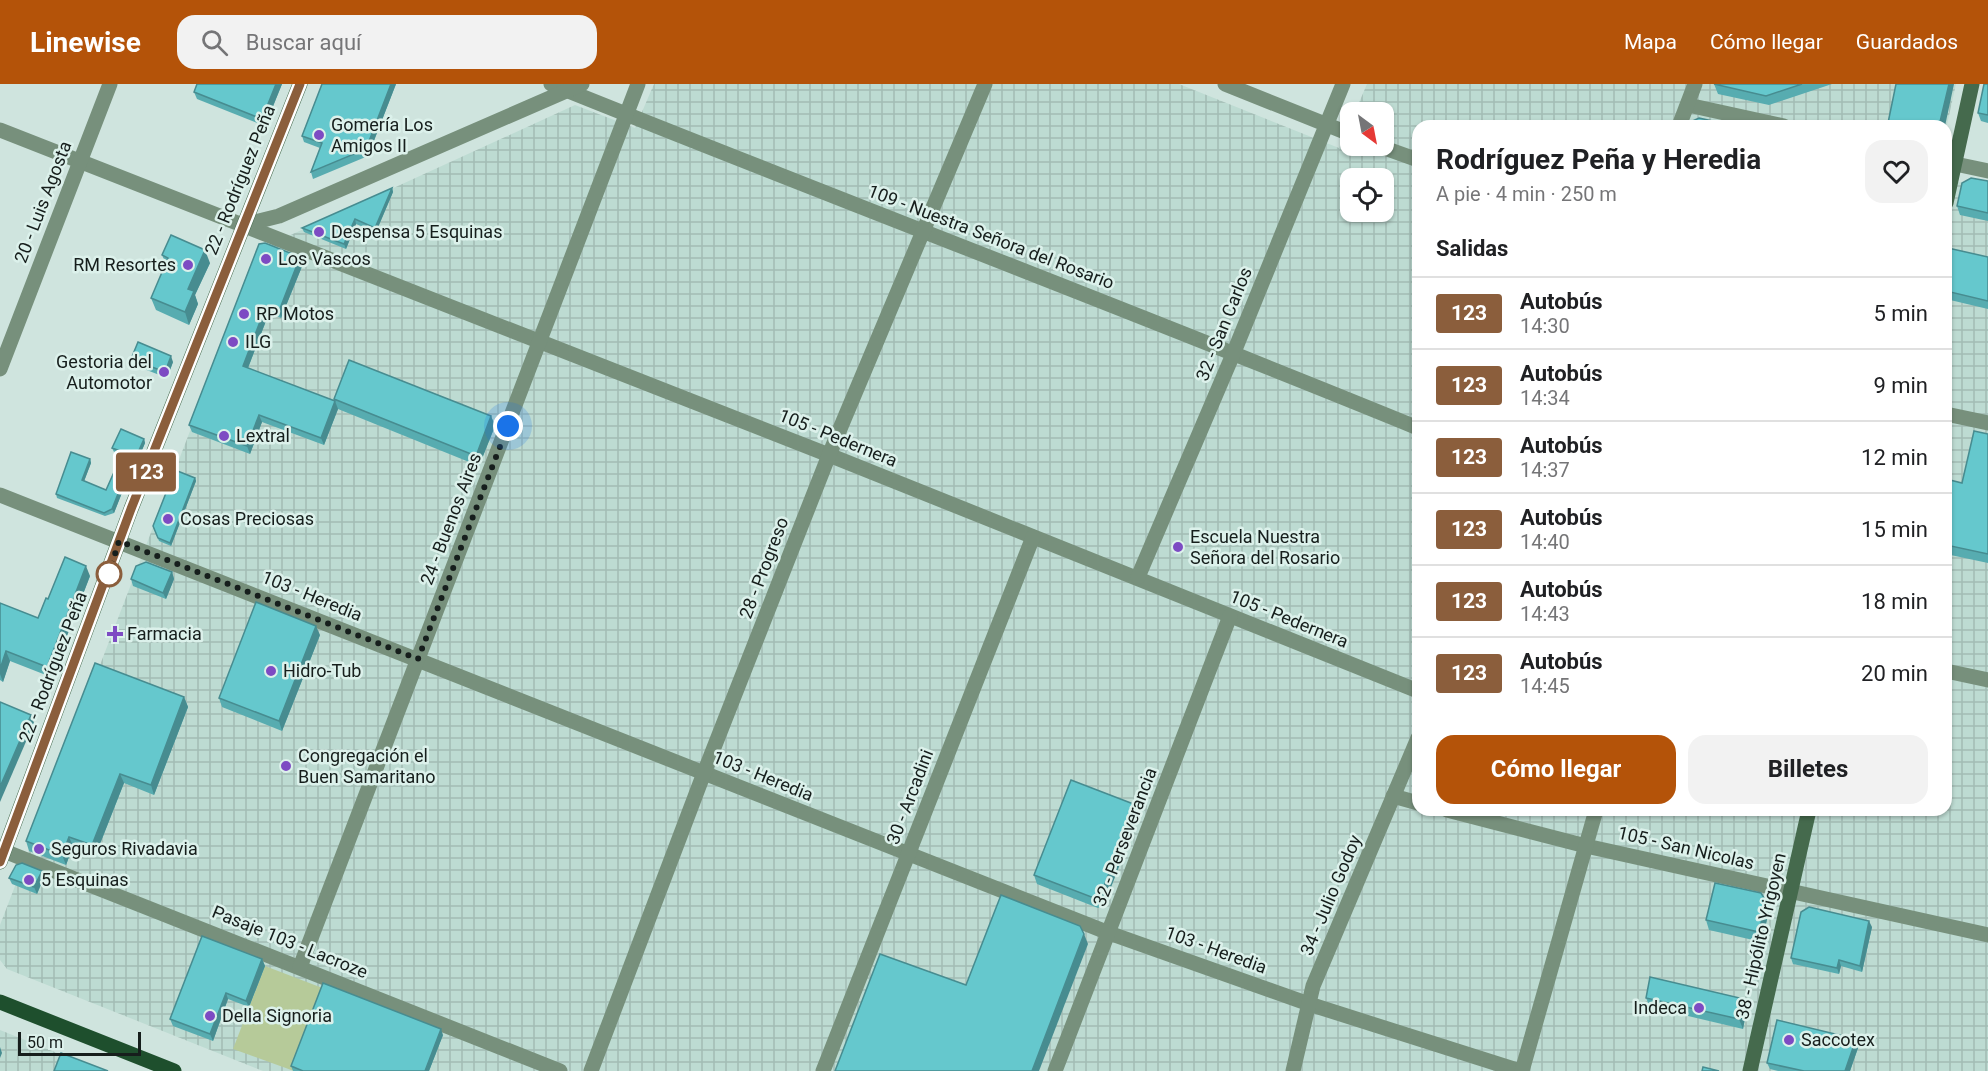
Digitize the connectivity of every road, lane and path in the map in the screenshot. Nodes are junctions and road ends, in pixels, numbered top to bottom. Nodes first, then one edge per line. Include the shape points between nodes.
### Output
1 (110, 84) edge
2 (300, 84) edge
3 (551, 84) edge
4 (582, 84) edge
5 (638, 84) edge
6 (985, 84) edge
7 (1225, 84) edge
8 (1343, 84) edge
9 (1695, 84) edge
10 (1972, 84) edge
11 (567, 90) junction
12 (1688, 105) junction
13 (628, 114) junction
14 (1681, 120) edge
15 (1757, 120) edge
16 (1326, 125) junction
17 (0, 130) edge
18 (1340, 130) edge
19 (1394, 151) edge
20 (1952, 156) edge
21 (1412, 158) edge
22 (79, 162) junction
23 (1952, 163) edge
24 (1988, 171) edge
25 (243, 225) junction
26 (922, 232) junction
27 (540, 341) junction
28 (1234, 352) junction
29 (0, 369) edge
30 (1952, 415) edge
31 (1988, 423) edge
32 (1412, 426) edge
33 (829, 455) junction
34 (0, 495) edge
35 (1033, 537) junction
36 (119, 541) junction
37 (1138, 577) junction
38 (1230, 616) junction
39 (418, 659) junction
40 (1952, 672) edge
41 (1988, 680) edge
42 (1412, 689) edge
43 (1412, 752) edge
44 (704, 773) junction
45 (1393, 796) junction
46 (1412, 801) edge
47 (1470, 816) edge
48 (1594, 816) edge
49 (1808, 816) edge
50 (1586, 846) junction
51 (1, 854) edge
52 (909, 855) junction
53 (1792, 892) junction
54 (1109, 933) junction
55 (1988, 935) edge
56 (300, 967) junction
57 (0, 1002) edge
58 (1309, 1004) junction
59 (174, 1071) edge
60 (560, 1071) edge
61 (591, 1071) edge
62 (823, 1071) edge
63 (1055, 1071) edge
64 (1293, 1071) edge
65 (1521, 1071) edge
66 (1750, 1071) edge

1 - 22 street, 20 - Luis Agosta
2 - 25 street, 22 - Rodríguez Peña
3 - 11 street, 109 - Nuestra Señora del Rosario
4 - 11 street
5 - 13 street, 24 - Buenos Aires
6 - 26 street, 28 - Progreso
7 - 16 street
8 - 16 street, 32 - San Carlos
9 - 12 street
10 - 20 street
11 - 13 street, 109 - Nuestra Señora del Rosario
11 - 25 street via 279,216
12 - 14 street
12 - 15 street
13 - 26 street, 109 - Nuestra Señora del Rosario
13 - 27 street, 24 - Buenos Aires
16 - 18 street
16 - 28 street, 32 - San Carlos
17 - 22 street, 105 - Pedernera
19 - 21 street
22 - 25 street, 105 - Pedernera
22 - 29 street, 20 - Luis Agosta
23 - 24 street
25 - 27 street, 105 - Pedernera
25 - 36 street, 22 - Rodríguez Peña
26 - 28 street, 109 - Nuestra Señora del Rosario
26 - 33 street, 28 - Progreso
27 - 33 street, 105 - Pedernera
27 - 39 street, 24 - Buenos Aires
28 - 32 street, 109 - Nuestra Señora del Rosario
28 - 37 street, 32 - San Carlos
30 - 31 street
33 - 35 street, 105 - Pedernera
33 - 44 street, 28 - Progreso
34 - 36 street, 103 - Heredia
35 - 37 street, 105 - Pedernera
35 - 52 street, 30 - Arcadini
36 - 39 street, 103 - Heredia
36 - 51 street, 22 - Rodríguez Peña
37 - 38 street, 105 - Pedernera
38 - 42 street, 105 - Pedernera
38 - 54 street, 32 - Perseverancia
39 - 44 street, 103 - Heredia
39 - 56 street, 24 - Buenos Aires
40 - 41 street
43 - 45 street, 34 - Julio Godoy
44 - 52 street, 103 - Heredia
44 - 61 street, 28 - Progreso
45 - 46 street
45 - 58 street, 34 - Julio Godoy
47 - 50 street, 105 - San Nicolas
48 - 50 street
49 - 53 street, 38 - Hipólito Yrigoyen
50 - 53 street, 105 - San Nicolas
50 - 65 street
51 - 56 street, Pasaje 103 - Lacroze
52 - 54 street, 103 - Heredia
52 - 62 street, 30 - Arcadini
53 - 55 street, 105 - San Nicolas
53 - 66 street, 38 - Hipólito Yrigoyen
54 - 58 street, 103 - Heredia
54 - 63 street, 32 - Perseverancia
56 - 60 street, Pasaje 103 - Lacroze
57 - 59 main road
58 - 64 street, 34 - Julio Godoy
58 - 65 street, 103 - Heredia

